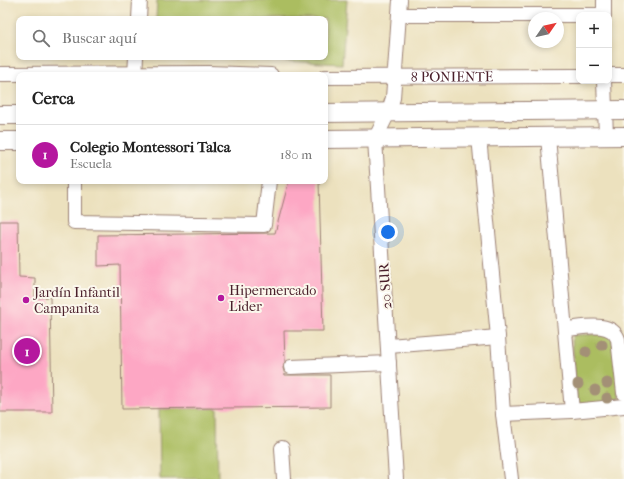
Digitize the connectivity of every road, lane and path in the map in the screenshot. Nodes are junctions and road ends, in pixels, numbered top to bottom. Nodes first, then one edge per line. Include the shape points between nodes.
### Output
1 (140, 0) edge
2 (400, 0) edge
3 (604, 0) edge
4 (604, 12) edge
5 (399, 15) junction
6 (576, 15) edge
7 (139, 16) edge
8 (136, 60) edge
9 (135, 72) edge
10 (0, 74) edge
11 (16, 74) edge
12 (612, 75) edge
13 (624, 75) edge
14 (576, 76) edge
15 (328, 77) edge
16 (394, 78) junction
17 (604, 84) edge
18 (624, 110) edge
19 (604, 111) junction
20 (328, 113) edge
21 (388, 113) junction
22 (16, 114) edge
23 (0, 115) edge
24 (606, 136) junction
25 (624, 136) edge
26 (548, 137) junction
27 (479, 138) junction
28 (328, 139) edge
29 (375, 139) junction
30 (0, 141) edge
31 (16, 141) edge
32 (74, 184) edge
33 (269, 184) edge
34 (565, 329) junction
35 (498, 337) junction
36 (389, 346) junction
37 (390, 363) junction
38 (291, 367) dead end
39 (624, 393) edge
40 (624, 406) edge
41 (572, 411) junction
42 (503, 414) junction
43 (282, 448) dead end
44 (284, 479) edge
45 (396, 479) edge
46 (511, 479) edge

1 - 7 street
2 - 5 street
3 - 4 street
5 - 6 street
5 - 16 street
8 - 9 street
10 - 11 street
12 - 13 street
14 - 16 street, 8 PONIENTE
15 - 16 street, 8 PONIENTE
16 - 21 street via 393,98
17 - 19 street
18 - 19 main road
19 - 21 main road
19 - 24 street
20 - 21 main road
21 - 29 street
22 - 23 main road
24 - 25 main road
24 - 26 main road
26 - 27 main road
26 - 34 street
27 - 29 main road
27 - 35 street
28 - 29 main road
29 - 36 street, 20 SUR
30 - 31 main road
32 - 33 street via 74,222 264,225
34 - 39 street via 607,327 616,331
34 - 41 street
35 - 36 street
35 - 42 street
36 - 37 street, 20 SUR
37 - 38 street
37 - 45 street, 20 SUR
40 - 41 street
41 - 42 street
42 - 46 street
43 - 44 street

